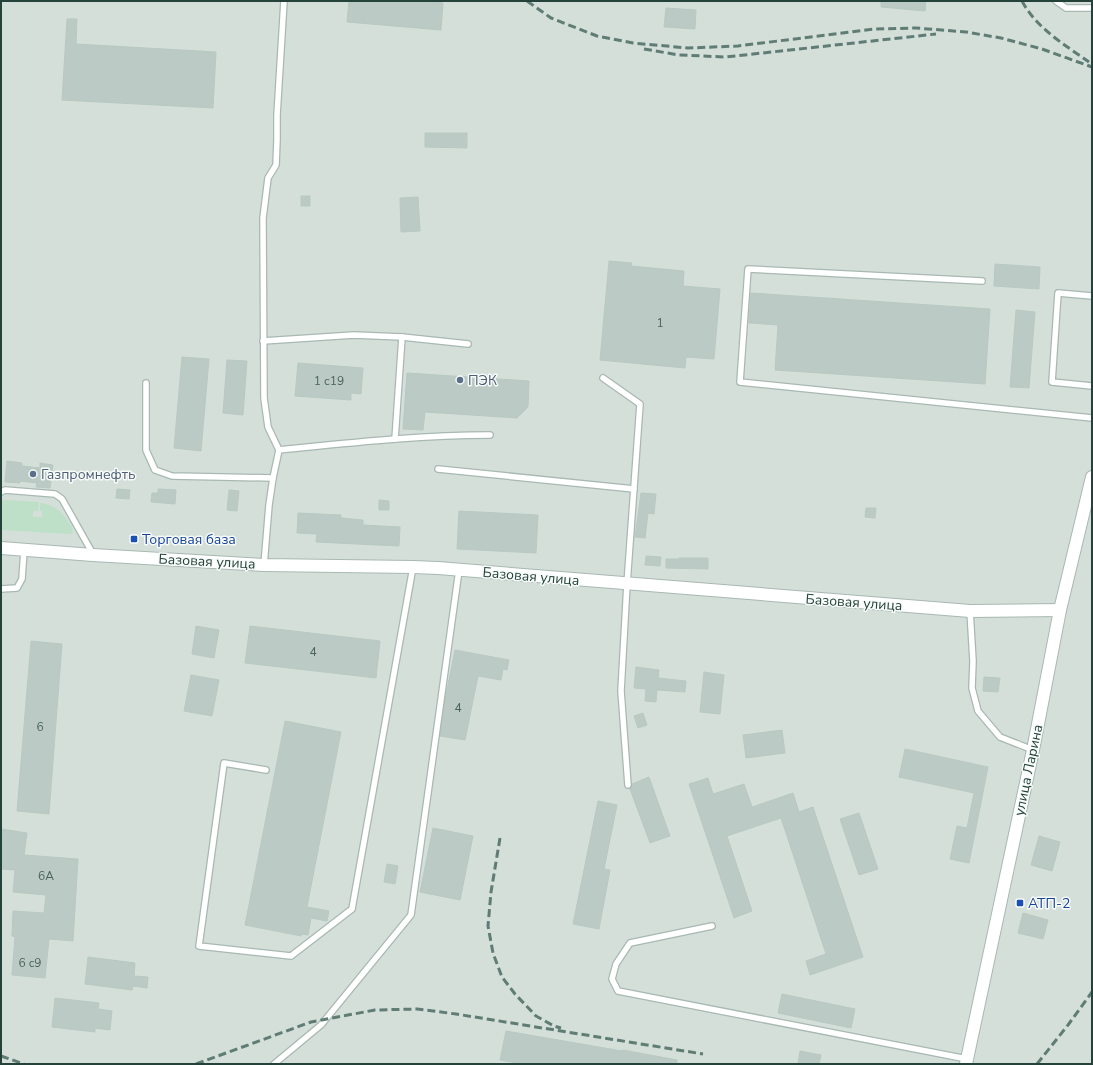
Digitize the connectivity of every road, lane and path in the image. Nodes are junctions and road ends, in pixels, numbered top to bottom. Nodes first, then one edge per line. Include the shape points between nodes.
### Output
1 (284, 1) edge
2 (1056, 1) edge
3 (1092, 8) edge
4 (982, 281) dead end
5 (1092, 296) edge
6 (402, 337) junction
7 (263, 341) junction
8 (468, 344) dead end
9 (603, 378) dead end
10 (146, 383) dead end
11 (1092, 386) edge
12 (1092, 418) edge
13 (490, 435) dead end
14 (395, 439) junction
15 (279, 450) junction
16 (438, 469) dead end
17 (1092, 477) edge
18 (273, 478) junction
19 (634, 489) junction
20 (1, 492) edge
21 (1, 548) edge
22 (24, 550) junction
23 (93, 555) junction
24 (264, 565) junction
25 (413, 567) junction
26 (459, 570) junction
27 (627, 584) junction
28 (1, 589) edge
29 (1060, 610) junction
30 (970, 611) junction
31 (1033, 750) junction
32 (266, 770) dead end
33 (628, 785) dead end
34 (712, 926) dead end
35 (966, 1062) edge
36 (274, 1064) edge

1 - 7 lane via 276,115 276,165 268,178 263,218
2 - 3 lane via 1066,8
4 - 12 lane via 748,269 740,382
5 - 11 lane via 1058,294 1052,382
6 - 7 lane via 354,335
6 - 8 lane
6 - 14 lane
7 - 15 lane via 264,398 268,427
9 - 19 lane via 640,404
10 - 18 lane via 146,450 155,470 172,476
13 - 14 lane
14 - 15 lane
15 - 18 lane
16 - 19 lane
17 - 29 street, улица Ларина
18 - 24 lane
19 - 27 lane
20 - 23 lane via 5,490 55,494 62,500
21 - 22 street, Базовая улица
22 - 23 street, Базовая улица
22 - 28 lane via 22,579 17,588
23 - 24 street, Базовая улица
24 - 25 street, Базовая улица
25 - 26 street, Базовая улица
25 - 32 lane via 352,909 291,956 199,946 224,763
26 - 27 street, Базовая улица
26 - 36 lane via 412,915 321,1025
27 - 30 street, Базовая улица
27 - 33 lane via 622,691
29 - 30 street, Базовая улица
29 - 31 street, улица Ларина
30 - 31 lane via 972,688 978,711 1000,737
31 - 35 street, улица Ларина
34 - 35 lane via 630,943 616,964 612,979 618,991

